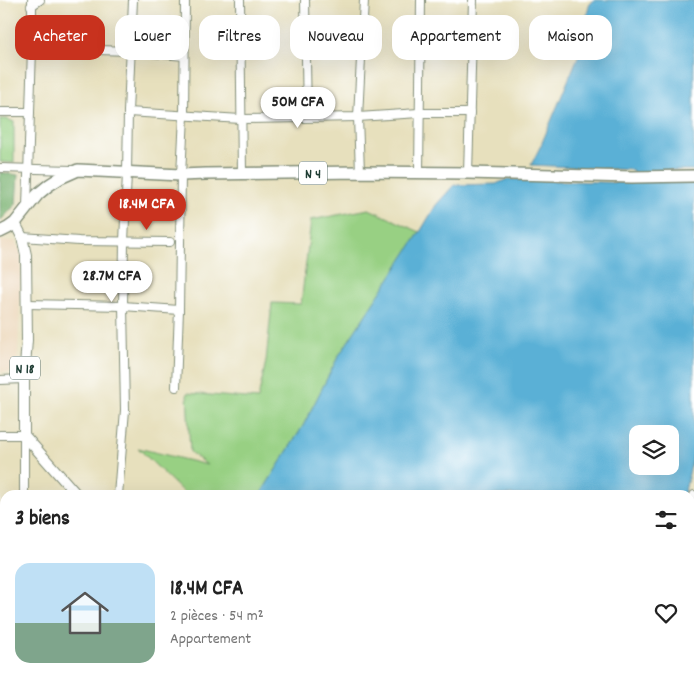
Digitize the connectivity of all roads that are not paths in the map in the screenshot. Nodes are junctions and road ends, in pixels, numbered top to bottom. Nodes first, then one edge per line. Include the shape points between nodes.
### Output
1 (40, 0) edge
2 (133, 0) edge
3 (185, 0) edge
4 (240, 0) edge
5 (305, 0) edge
6 (364, 0) edge
7 (421, 0) edge
8 (473, 0) edge
9 (31, 3) edge
10 (132, 15) edge
11 (185, 15) edge
12 (32, 60) edge
13 (131, 60) edge
14 (184, 60) edge
15 (0, 112) edge
16 (30, 112) junction
17 (128, 112) junction
18 (419, 113) junction
19 (470, 113) junction
20 (184, 116) junction
21 (307, 117) junction
22 (358, 117) junction
23 (241, 119) junction
24 (0, 168) edge
25 (29, 169) junction
26 (78, 170) junction
27 (360, 172) junction
28 (419, 172) junction
29 (127, 173) junction
30 (468, 173) junction
31 (242, 174) junction
32 (180, 175) junction
33 (694, 176) edge
34 (27, 207) junction
35 (14, 223) junction
36 (0, 232) edge
37 (22, 236) junction
38 (124, 242) junction
39 (170, 242) dead end
40 (26, 304) junction
41 (123, 306) junction
42 (179, 310) junction
43 (24, 379) junction
44 (0, 380) edge
45 (176, 387) dead end
46 (0, 435) edge
47 (24, 435) junction
48 (24, 490) edge
49 (73, 490) edge
50 (118, 490) edge

1 - 9 street
2 - 10 street
3 - 11 street
4 - 23 street
5 - 21 street
6 - 22 street
7 - 18 street
8 - 19 street
12 - 16 street
13 - 17 street
14 - 20 street
15 - 16 street
16 - 25 street
17 - 20 street
17 - 29 street
18 - 19 street
18 - 22 street
18 - 28 street
19 - 30 street
20 - 23 street
20 - 32 street
21 - 22 street
21 - 23 street
22 - 27 street
23 - 31 street
24 - 25 street
25 - 26 street
25 - 34 street
26 - 29 highway, N 4
26 - 34 highway, N 4 via 49,184
27 - 28 highway, N 4
27 - 31 highway, N 4
28 - 30 highway, N 4
29 - 32 highway, N 4
29 - 38 street
30 - 33 highway, N 4
31 - 32 highway, N 4
32 - 42 street
34 - 35 highway, N 4
35 - 36 highway, N 4
35 - 37 main road, N 18
37 - 38 street
37 - 40 main road, N 18 via 26,255
38 - 39 street
38 - 41 street
40 - 41 street
40 - 43 main road, N 18
41 - 42 street
41 - 50 street via 125,410
42 - 45 street
43 - 44 street
43 - 47 main road, N 18
46 - 47 street
47 - 48 street
47 - 49 main road

